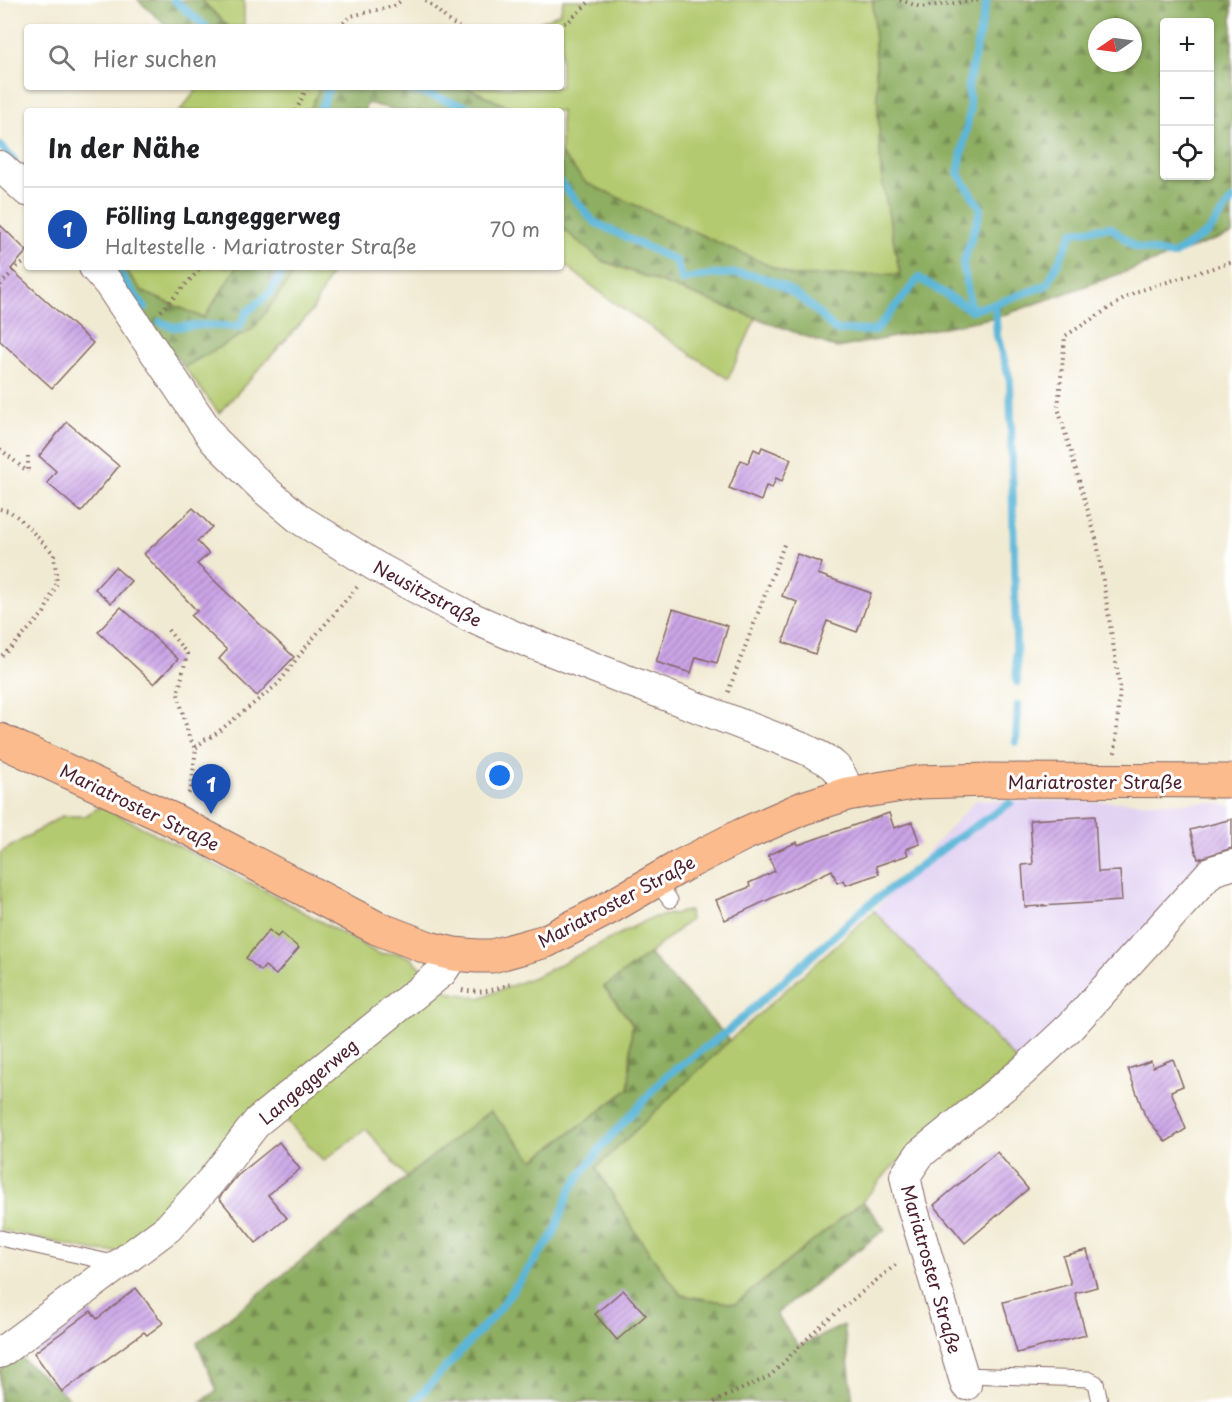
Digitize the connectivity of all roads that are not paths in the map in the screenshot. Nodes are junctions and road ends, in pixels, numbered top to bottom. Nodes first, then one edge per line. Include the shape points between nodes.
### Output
1 (0, 166) edge
2 (24, 188) edge
3 (97, 270) edge
4 (0, 740) edge
5 (1232, 781) edge
6 (848, 794) junction
7 (1232, 865) edge
8 (454, 954) junction
9 (0, 1238) edge
10 (118, 1264) junction
11 (0, 1353) edge
12 (965, 1380) joint
13 (1100, 1402) edge

1 - 2 street
3 - 6 street, Neusitzstraße via 214,440 301,520 375,566 523,640 805,749 840,771
4 - 8 main road, Mariatroster Straße via 173,820 377,928
5 - 6 main road, Mariatroster Straße via 920,782
6 - 8 main road, Mariatroster Straße via 767,823 681,866 663,891 546,941 492,956
7 - 12 street, Mariatroster Straße via 1212,871 1071,1026 1023,1072 920,1154 905,1176
8 - 10 street, Langeggerweg via 442,972 258,1121 211,1181 168,1227
9 - 10 lane
10 - 11 street, Langeggerweg
12 - 13 lane via 1088,1379 1096,1383

